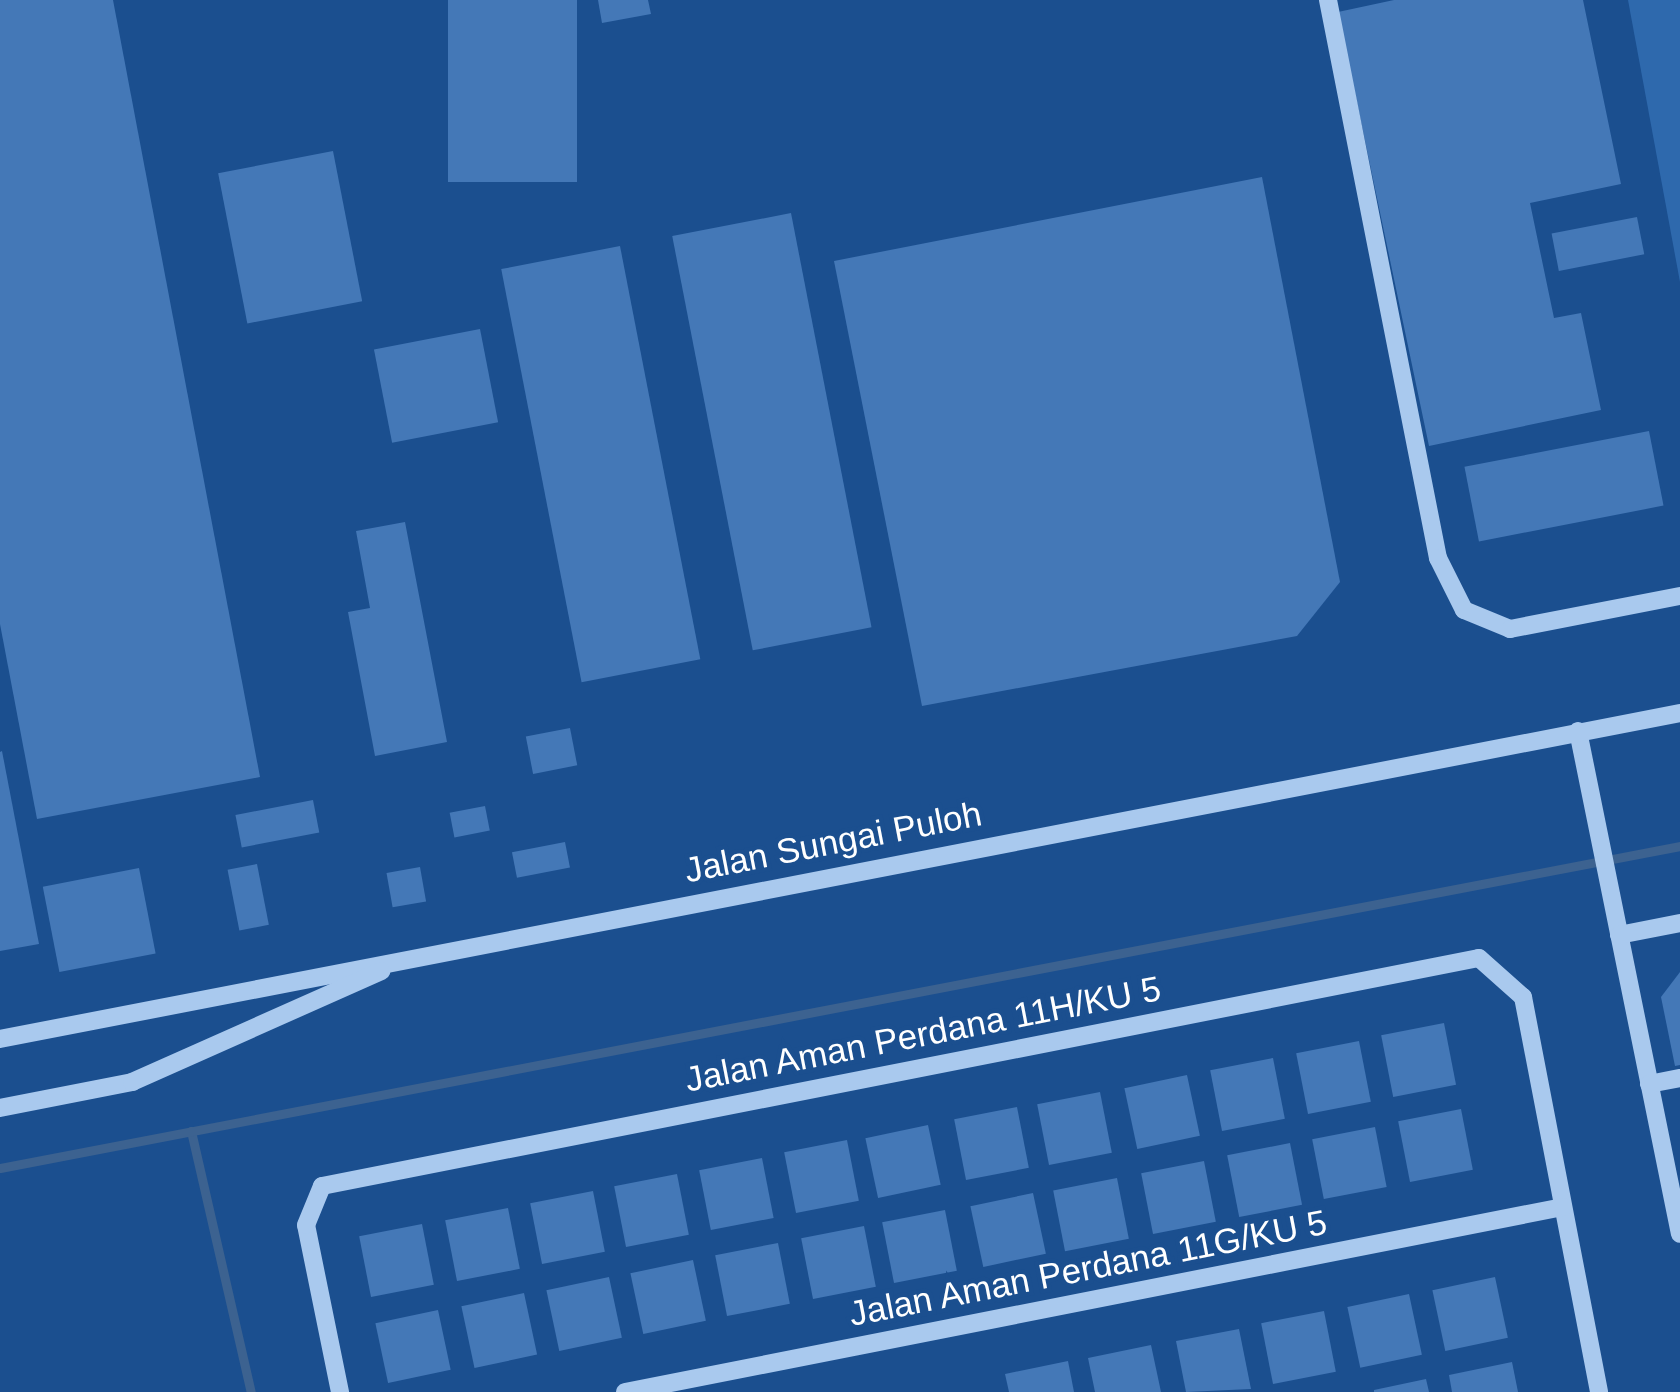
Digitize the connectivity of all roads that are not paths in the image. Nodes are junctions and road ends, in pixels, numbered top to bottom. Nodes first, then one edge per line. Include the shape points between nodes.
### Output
1 (1328, 0) edge
2 (1680, 596) edge
3 (1680, 713) edge
4 (1578, 731) junction
5 (1680, 923) edge
6 (1620, 935) junction
7 (408, 959) junction
8 (0, 1038) edge
9 (1680, 1078) edge
10 (1650, 1084) junction
11 (0, 1108) edge
12 (1564, 1207) junction
13 (1680, 1234) edge
14 (340, 1392) edge
15 (625, 1392) edge
16 (1600, 1392) edge

1 - 2 street via 1438,558 1464,610 1510,629
3 - 4 street, Jalan Sungai Puloh
4 - 6 street
4 - 7 street, Jalan Sungai Puloh
5 - 6 street
6 - 10 street
7 - 8 street, Jalan Sungai Puloh
7 - 11 street via 132,1082
9 - 10 street
10 - 13 street
12 - 14 street, Jalan Aman Perdana 11H/KU 5 via 1522,996 1479,958 322,1186 306,1225
12 - 15 street, Jalan Aman Perdana 11G/KU 5
12 - 16 street

